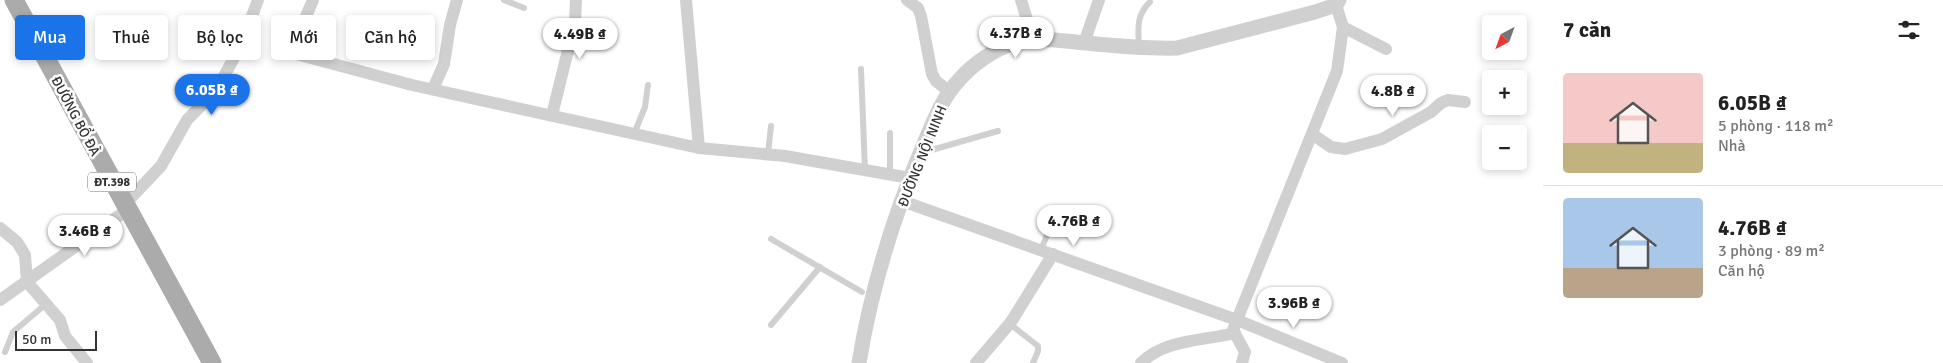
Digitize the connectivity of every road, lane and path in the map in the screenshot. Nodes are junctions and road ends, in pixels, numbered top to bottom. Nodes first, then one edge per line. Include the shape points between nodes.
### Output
1 (14, 0) edge
2 (258, 0) edge
3 (313, 0) edge
4 (457, 0) edge
5 (504, 0) edge
6 (576, 0) edge
7 (686, 0) edge
8 (907, 0) edge
9 (1021, 0) edge
10 (1099, 0) edge
11 (1150, 2) dead end
12 (1337, 2) edge
13 (524, 8) dead end
14 (1343, 27) junction
15 (1033, 39) junction
16 (1084, 43) junction
17 (1138, 47) junction
18 (1386, 49) dead end
19 (861, 69) dead end
20 (648, 85) dead end
21 (433, 89) junction
22 (950, 92) junction
23 (1465, 102) dead end
24 (552, 115) junction
25 (771, 126) dead end
26 (998, 131) dead end
27 (890, 133) dead end
28 (634, 134) junction
29 (1312, 134) junction
30 (699, 148) junction
31 (920, 153) junction
32 (768, 154) junction
33 (865, 170) junction
34 (890, 174) junction
35 (910, 178) junction
36 (902, 200) junction
37 (125, 207) junction
38 (1054, 220) dead end
39 (0, 228) edge
40 (771, 239) dead end
41 (1047, 252) junction
42 (820, 267) junction
43 (27, 282) junction
44 (867, 295) junction
45 (0, 300) edge
46 (46, 304) junction
47 (1010, 324) junction
48 (771, 325) dead end
49 (1236, 327) junction
50 (5, 352) dead end
51 (87, 363) edge
52 (212, 363) edge
53 (859, 363) edge
54 (976, 363) edge
55 (1033, 363) edge
56 (1141, 363) edge
57 (1242, 363) edge
58 (1342, 363) edge

1 - 37 main road, ĐƯỜNG BỔ ĐÀ / ĐT.398
2 - 37 street via 241,45 217,89 187,120 161,166
3 - 21 street via 291,50 293,53
4 - 21 street via 444,64
5 - 13 lane
6 - 24 street via 575,22
7 - 30 street
8 - 22 street via 918,8 921,16 932,74
9 - 15 street
10 - 16 street
11 - 17 lane via 1138,19
12 - 14 street
12 - 17 street, ĐƯỜNG NỘI NINH via 1176,48
14 - 18 street
14 - 29 street via 1337,71
15 - 16 street, ĐƯỜNG NỘI NINH
15 - 22 street, ĐƯỜNG NỘI NINH via 994,52 958,80
16 - 17 street, ĐƯỜNG NỘI NINH
19 - 33 lane
20 - 28 lane via 645,107
21 - 24 street
22 - 31 street, ĐƯỜNG NỘI NINH via 940,106
23 - 29 street via 1448,100 1382,139 1345,149 1331,147
24 - 28 street
25 - 32 lane
26 - 31 lane
27 - 34 lane
28 - 30 street
29 - 49 street
30 - 32 street
31 - 35 street, ĐƯỜNG NỘI NINH
32 - 33 street
33 - 34 street
34 - 35 street
35 - 36 street, ĐƯỜNG NỘI NINH
36 - 41 street
36 - 44 street, ĐƯỜNG NỘI NINH
37 - 43 street
37 - 52 main road, ĐƯỜNG BỔ ĐÀ / ĐT.398
38 - 41 lane
39 - 43 street via 26,256
40 - 42 lane
41 - 47 street
41 - 49 street
42 - 44 lane
42 - 48 lane
43 - 45 street
43 - 46 street
44 - 53 street, ĐƯỜNG NỘI NINH
46 - 50 lane via 13,332
46 - 51 street
47 - 54 street
47 - 55 lane via 1038,346
49 - 56 street via 1162,348
49 - 57 street via 1245,352
49 - 58 street

